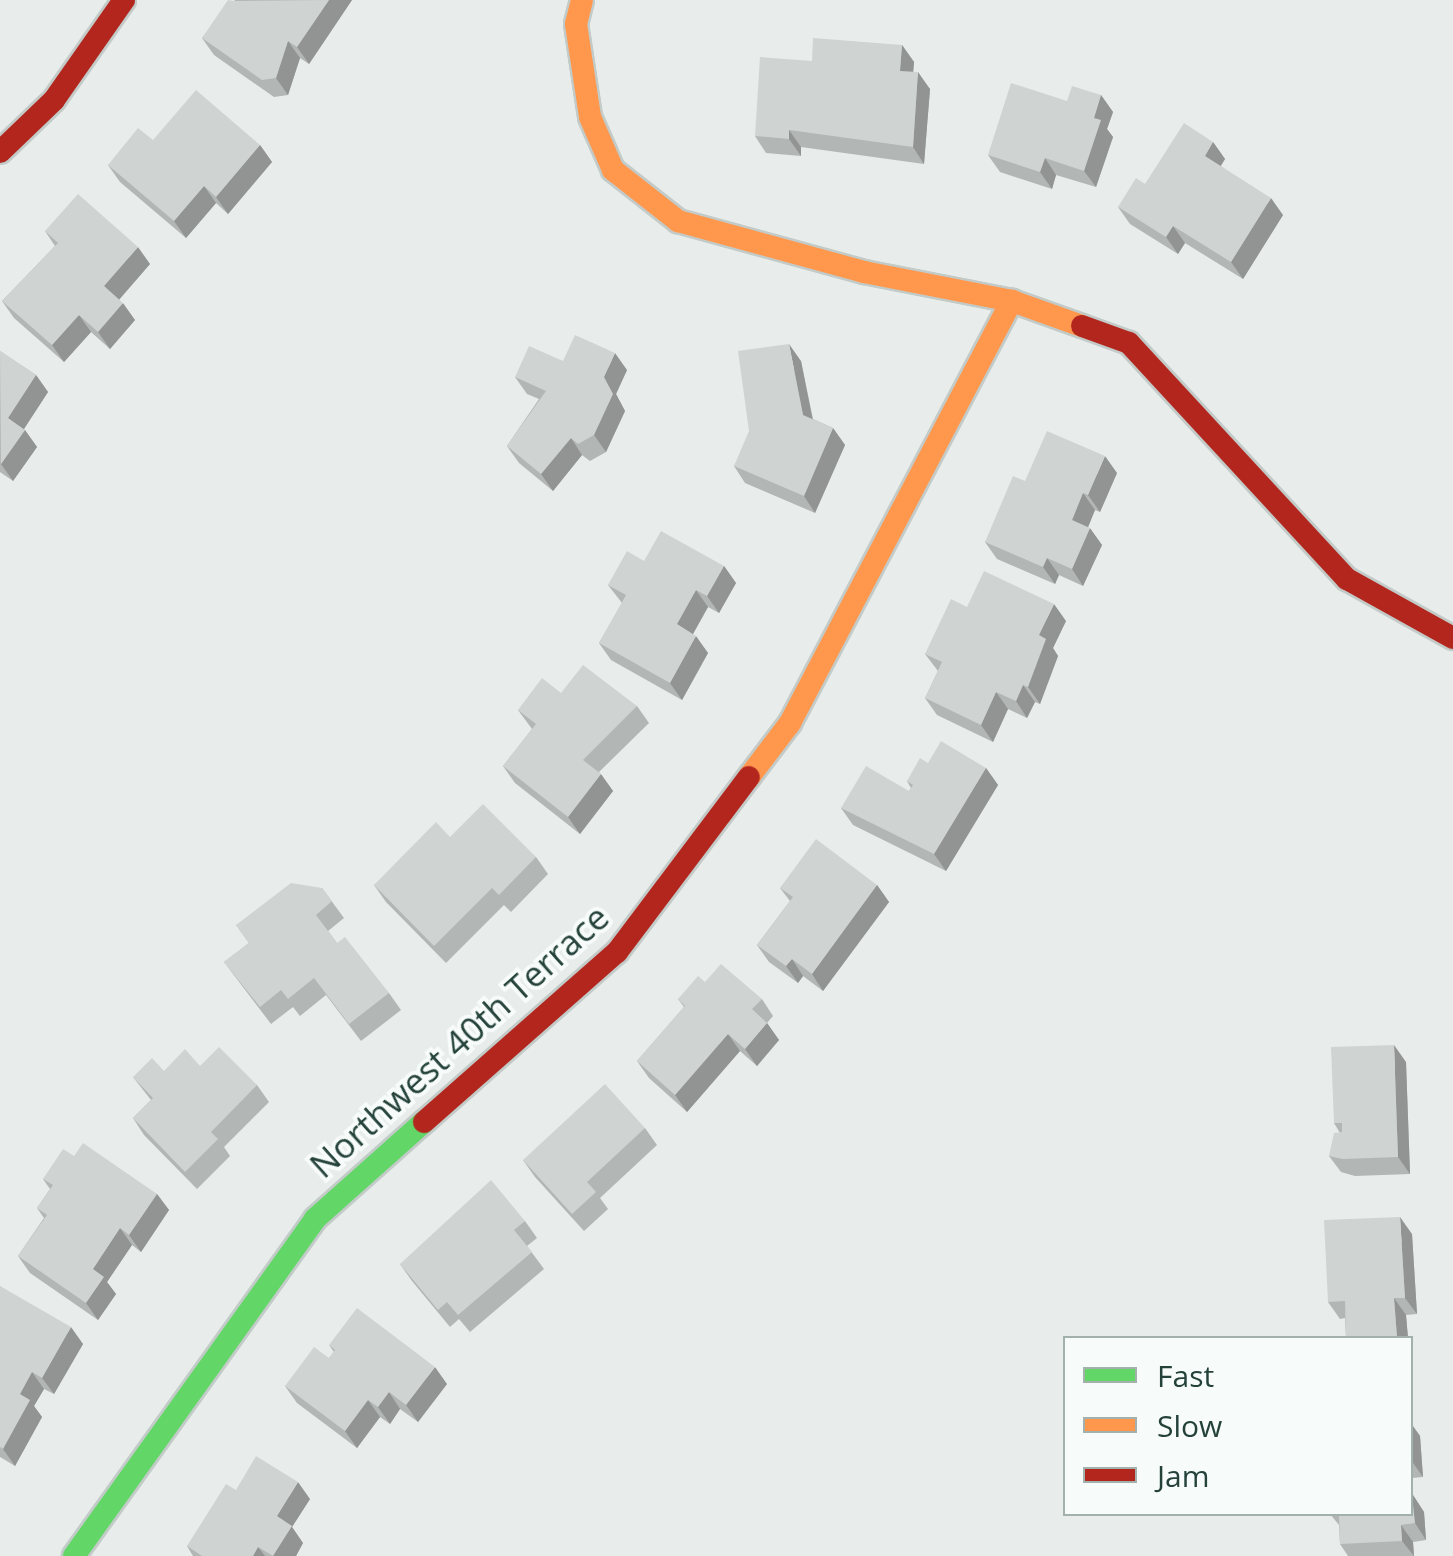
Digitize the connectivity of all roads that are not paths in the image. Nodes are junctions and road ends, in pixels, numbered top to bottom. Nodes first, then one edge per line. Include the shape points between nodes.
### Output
1 (124, 0) edge
2 (582, 0) edge
3 (0, 152) edge
4 (1012, 301) junction
5 (1453, 638) edge
6 (74, 1556) edge

1 - 3 street via 54,100
2 - 4 street via 576,24 590,116 613,170 678,220 864,272
4 - 5 street via 1129,344 1347,579
4 - 6 street, Northwest 40th Terrace via 790,723 618,952 315,1219

